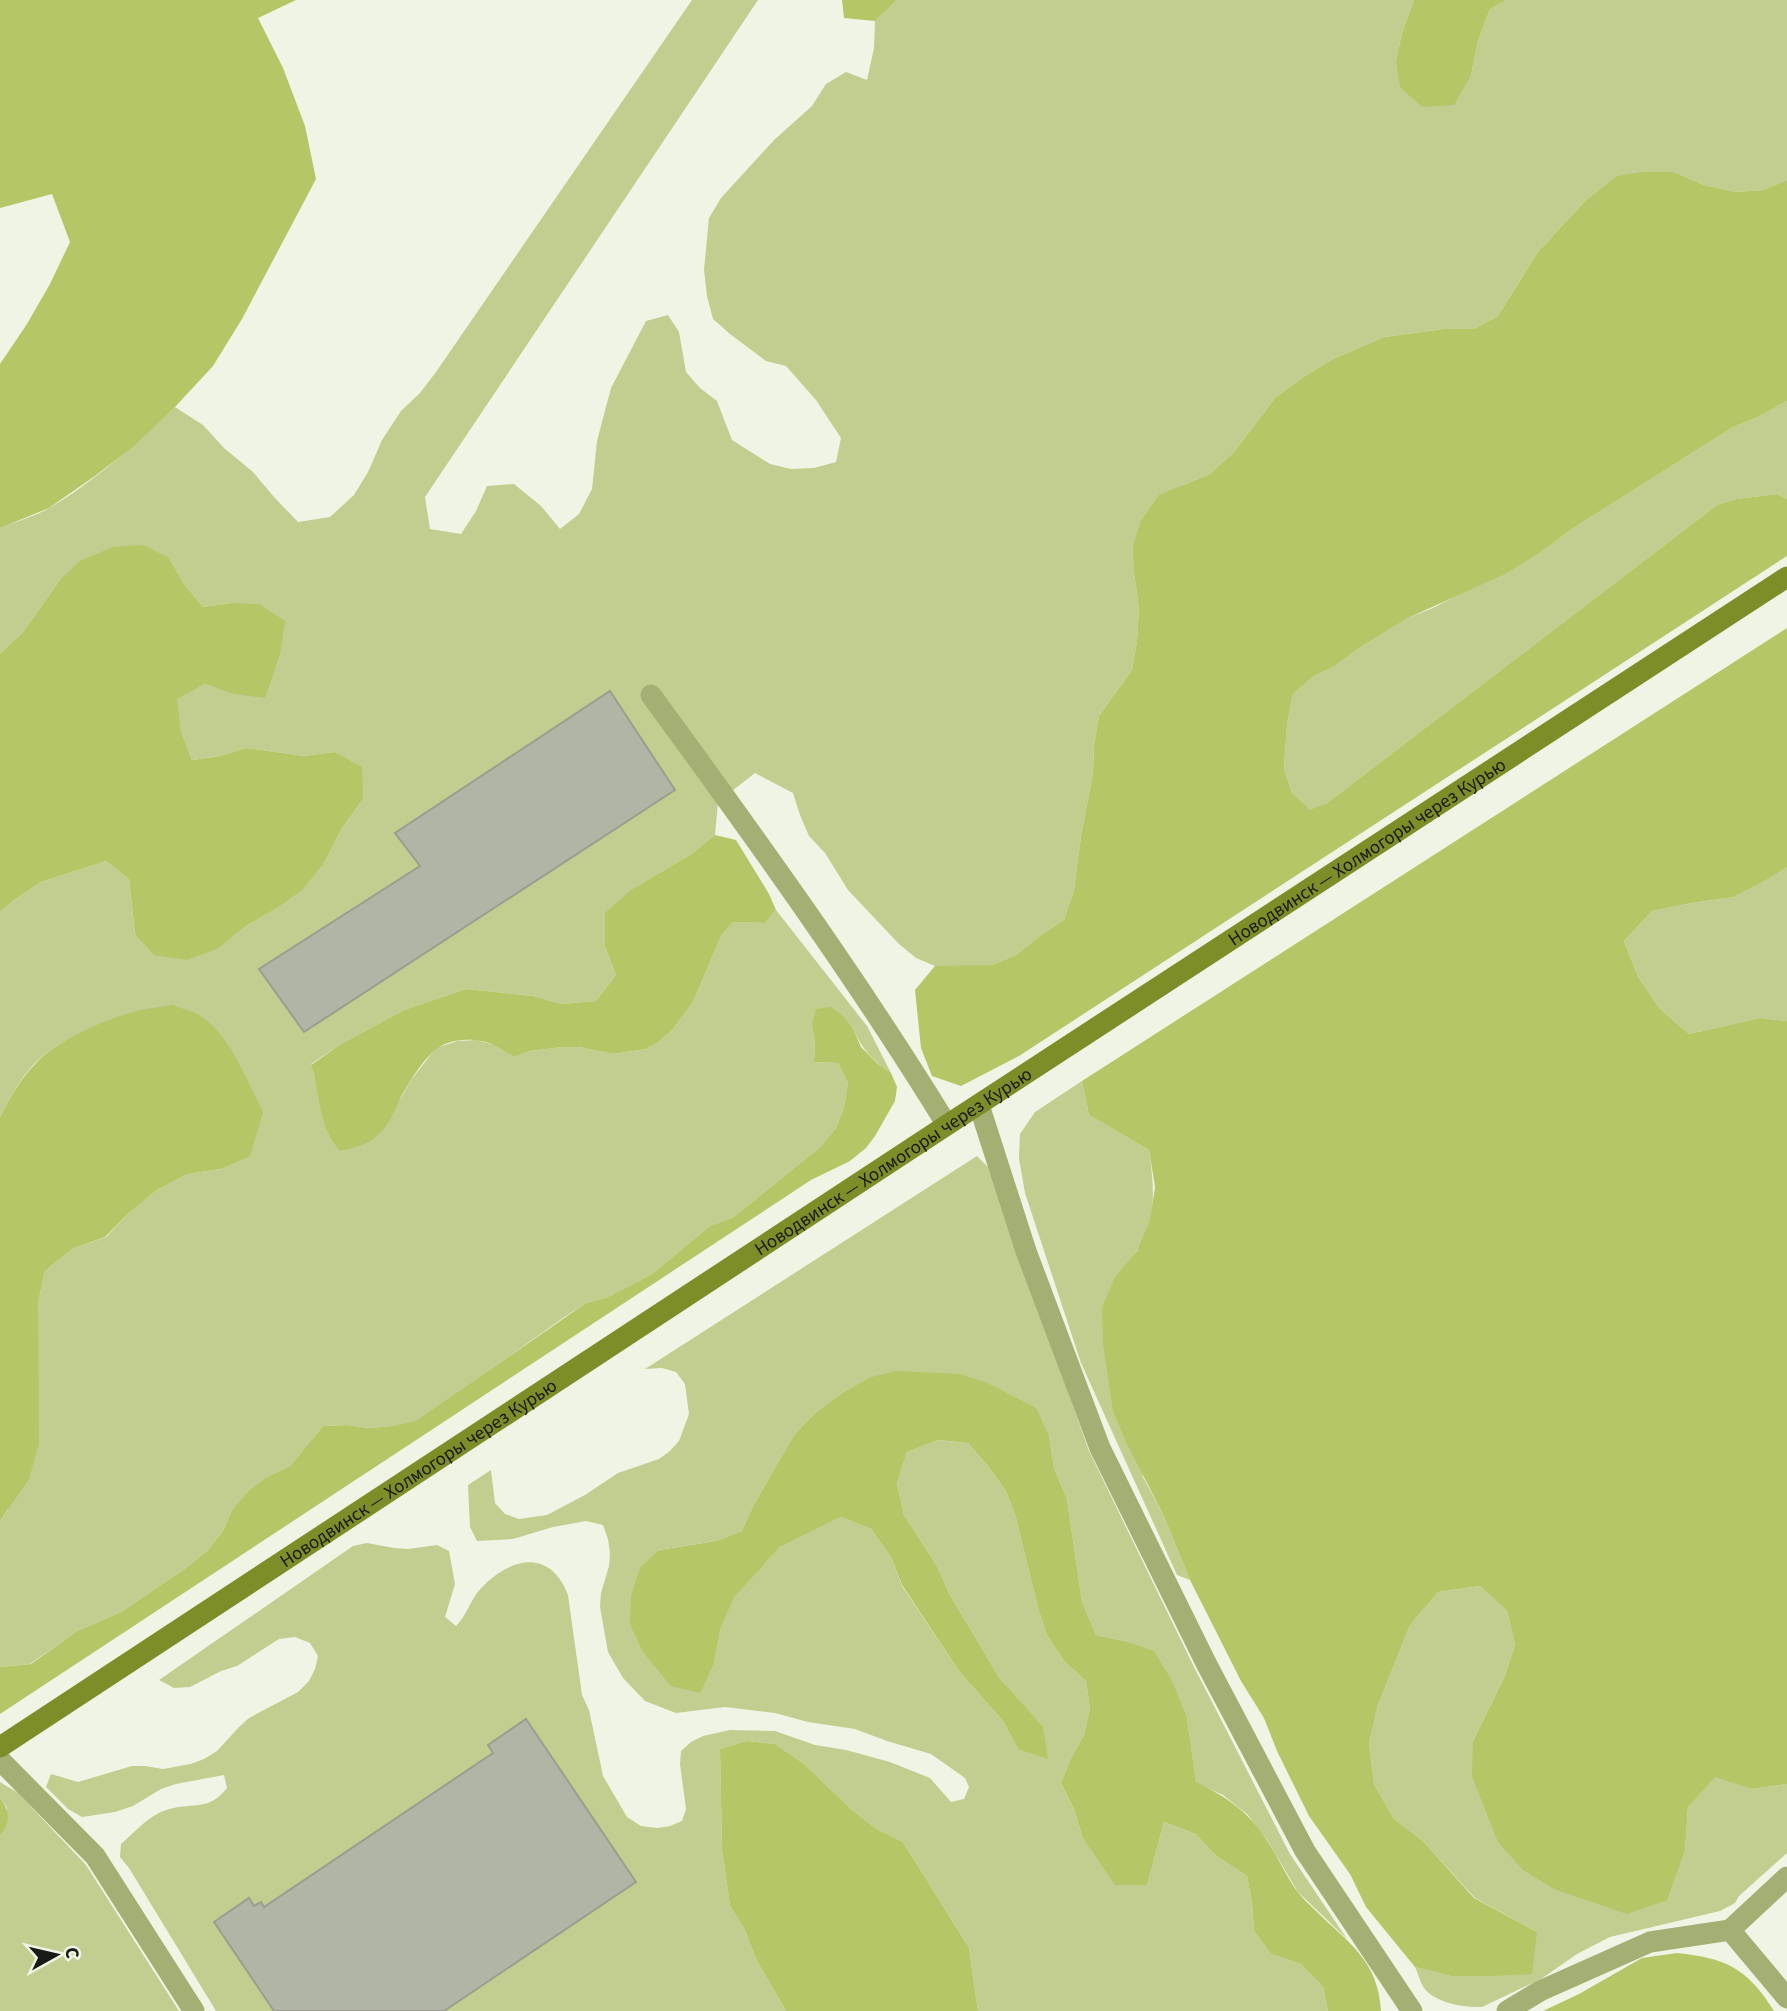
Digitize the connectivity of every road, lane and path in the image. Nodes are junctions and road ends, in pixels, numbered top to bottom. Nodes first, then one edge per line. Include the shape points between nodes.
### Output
1 (1787, 577) edge
2 (651, 695) dead end
3 (979, 1105) junction
4 (947, 1125) junction
5 (0, 1747) edge
6 (0, 1760) edge
7 (1787, 1877) edge
8 (1730, 1930) junction
9 (1787, 1998) edge
10 (194, 2011) edge
11 (1412, 2011) edge
12 (1507, 2011) edge

1 - 3 main road, Новодвинск — Холмогоры через Курью
2 - 4 lane via 784,877
3 - 4 main road, Новодвинск — Холмогоры через Курью
3 - 11 lane via 1026,1251 1100,1448 1305,1851
4 - 5 main road, Новодвинск — Холмогоры через Курью
6 - 10 lane via 95,1856
7 - 8 lane
8 - 9 lane
8 - 12 lane via 1650,1942 1540,1991

